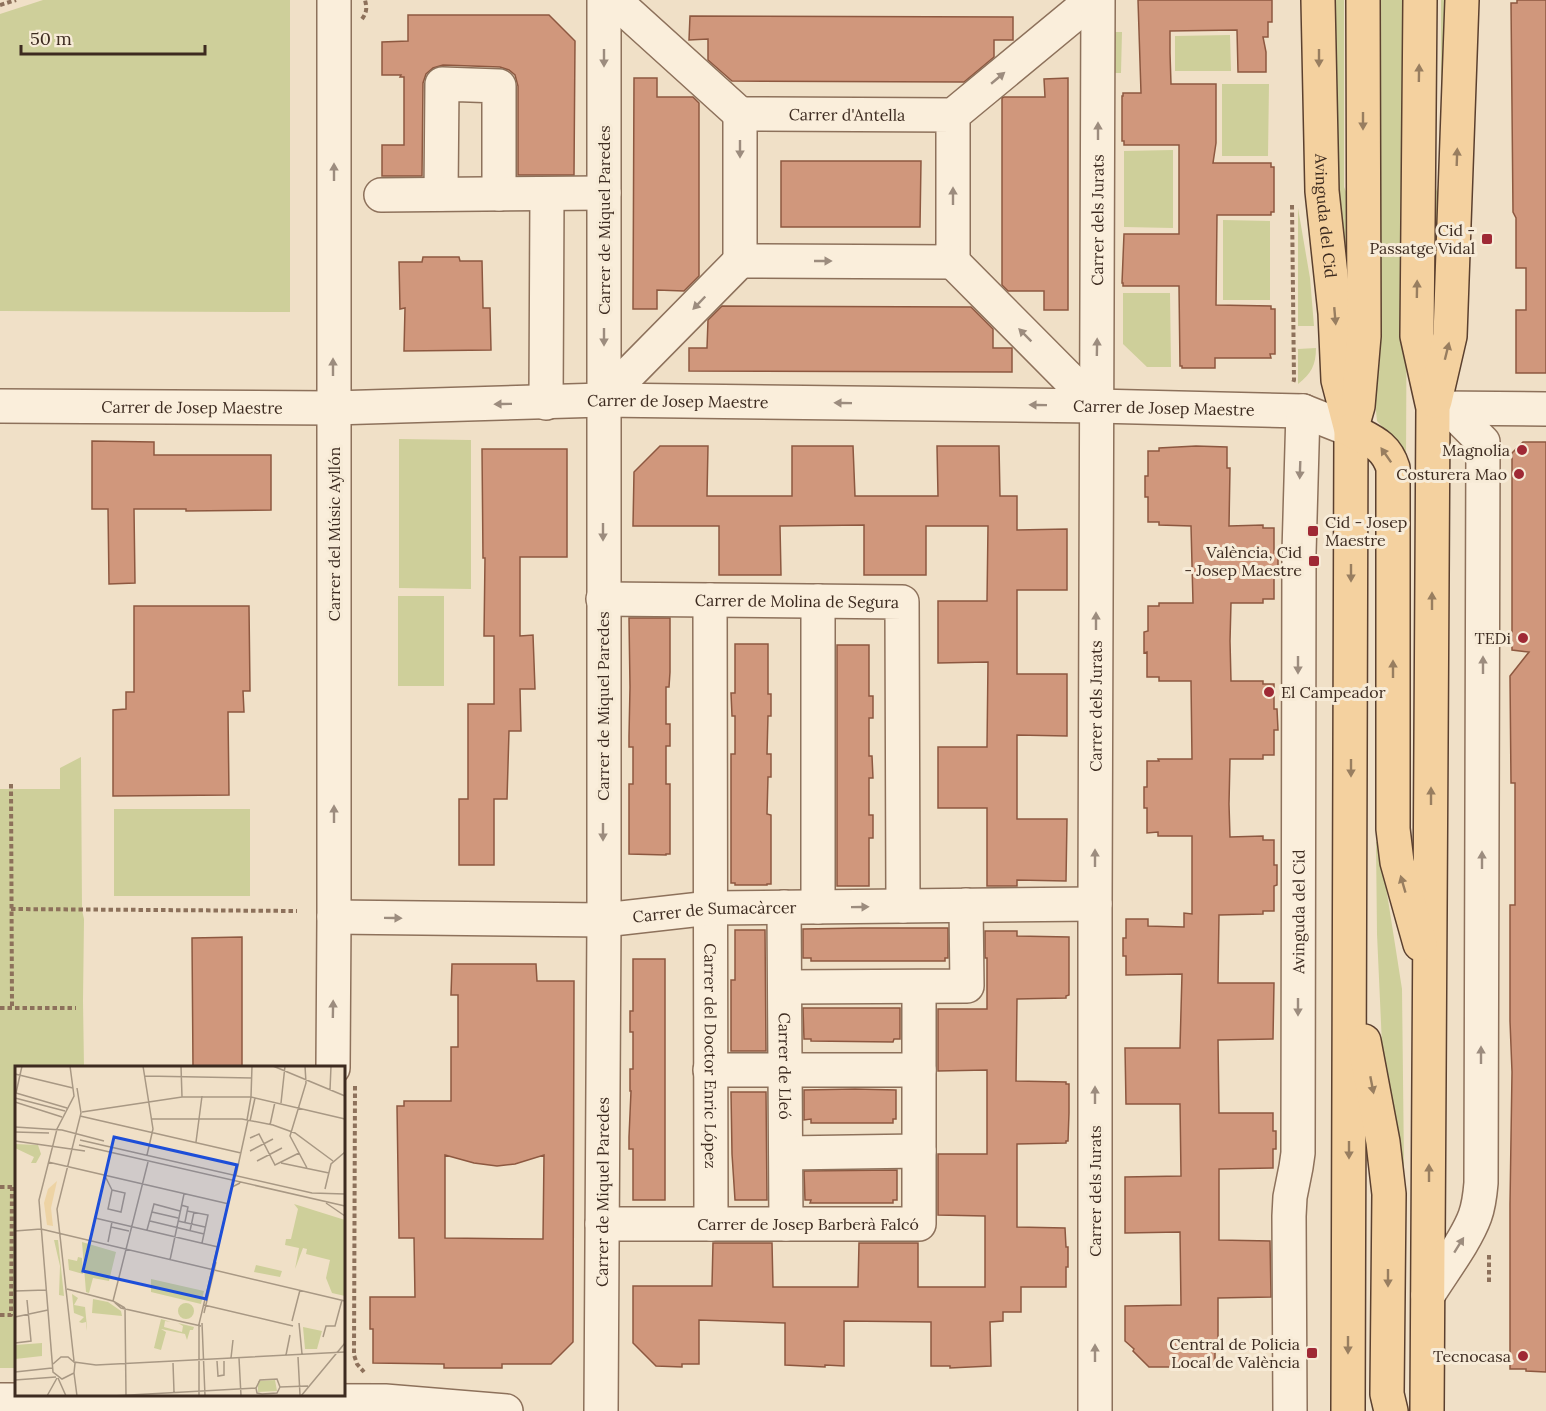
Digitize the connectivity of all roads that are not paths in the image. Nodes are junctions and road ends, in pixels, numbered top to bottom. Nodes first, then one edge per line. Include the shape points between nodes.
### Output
1 (604, 0) edge
2 (614, 0) edge
3 (1092, 0) edge
4 (1098, 0) edge
5 (1318, 0) edge
6 (1362, 0) edge
7 (1420, 0) edge
8 (1462, 0) edge
9 (337, 3) edge
10 (740, 114) junction
11 (953, 115) junction
12 (604, 193) junction
13 (441, 194) junction
14 (499, 194) junction
15 (547, 194) junction
16 (381, 195) dead end
17 (740, 261) junction
18 (952, 262) junction
19 (603, 400) junction
20 (546, 403) junction
21 (0, 406) edge
22 (1096, 406) junction
23 (333, 408) junction
24 (1441, 408) junction
25 (1546, 409) edge
26 (1303, 411) junction
27 (1351, 430) junction
28 (603, 599) junction
29 (710, 600) junction
30 (818, 601) junction
31 (1095, 904) junction
32 (966, 905) junction
33 (903, 906) junction
34 (784, 907) junction
35 (818, 907) junction
36 (710, 908) junction
37 (334, 917) junction
38 (604, 920) junction
39 (1350, 965) junction
40 (1430, 980) junction
41 (784, 987) junction
42 (919, 987) junction
43 (333, 1066) edge
44 (710, 1070) junction
45 (785, 1070) junction
46 (919, 1070) junction
47 (919, 1151) junction
48 (786, 1153) junction
49 (602, 1224) junction
50 (711, 1224) junction
51 (786, 1224) junction
52 (1428, 1295) junction
53 (0, 1400) edge
54 (331, 1402) edge
55 (506, 1411) edge
56 (602, 1411) edge
57 (1095, 1411) edge
58 (1290, 1411) edge
59 (1348, 1411) edge
60 (1391, 1411) edge
61 (1427, 1411) edge

1 -> 12 street, Carrer de Miquel Paredes
2 - 10 street
11 -> 3 street
22 -> 4 street, Carrer dels Jurats
5 -> 27 main road, Avinguda del Cid via 1322,191 1338,381
6 -> 27 main road, Avinguda del Cid via 1364,336 1358,405
24 -> 7 main road via 1417,336
24 -> 8 main road via 1450,336
23 -> 9 street, Carrer del Músic Ayllón
10 - 11 street, Carrer d'Antella
10 -> 17 street
18 -> 11 street
12 - 15 street
12 -> 19 street, Carrer de Miquel Paredes
13 - 14 street
13 - 14 street via 442,84 499,86
13 - 16 street
14 - 15 street
15 - 20 street
17 -> 18 street
17 -> 19 street
22 -> 18 street
19 - 20 street, Carrer de Josep Maestre
22 -> 19 street, Carrer de Josep Maestre
19 -> 28 street, Carrer de Miquel Paredes
20 -> 23 street, Carrer de Josep Maestre
21 - 23 street, Carrer de Josep Maestre
22 - 26 street, Carrer de Josep Maestre
31 -> 22 street, Carrer dels Jurats
37 -> 23 street, Carrer del Músic Ayllón
24 - 25 street
40 -> 24 main road
52 -> 24 street via 1475,1218 1481,1183 1483,442
26 - 27 street, Carrer de Josep Maestre
26 -> 58 street, Avinguda del Cid via 1298,1153 1289,1216
27 -> 39 main road, Avinguda del Cid
40 -> 27 main road via 1397,862 1393,829 1394,468 1384,450
28 - 29 street, Carrer de Molina de Segura
28 -> 38 street, Carrer de Miquel Paredes
29 - 30 street, Carrer de Molina de Segura
29 - 36 street, Carrer del Doctor Enric López
30 - 33 street, Carrer de Molina de Segura via 902,602
30 - 35 street
31 - 32 street, Carrer de Sumacàrcer
57 -> 31 street, Carrer dels Jurats
32 - 33 street, Carrer de Sumacàrcer
32 - 42 street via 967,986
35 -> 33 street, Carrer de Sumacàrcer
34 - 35 street, Carrer de Sumacàrcer
34 - 36 street, Carrer de Sumacàrcer
34 - 41 street, Carrer de Lleó
36 - 38 street, Carrer de Sumacàrcer
36 - 44 street, Carrer del Doctor Enric López
37 -> 38 street, Carrer de Sumacàrcer
43 -> 37 street, Carrer del Músic Ayllón
38 - 49 street, Carrer de Miquel Paredes
39 -> 59 main road, Avinguda del Cid
39 -> 60 main road via 1389,1194 1387,1394
52 -> 40 main road
41 - 42 street
41 - 45 street, Carrer de Lleó
42 - 46 street, Carrer de Josep Barberà Falcó
44 - 45 street
44 - 50 street, Carrer del Doctor Enric López
45 - 46 street
45 - 48 street, Carrer de Lleó
46 - 47 street, Carrer de Josep Barberà Falcó
47 - 48 street
47 - 51 street, Carrer de Josep Barberà Falcó via 919,1224
48 - 51 street, Carrer de Lleó
49 - 50 street, Carrer de Josep Barberà Falcó
49 - 56 street, Carrer de Miquel Paredes
50 - 51 street, Carrer de Josep Barberà Falcó
52 - 61 main road
53 - 54 street
54 - 55 street via 384,1401

